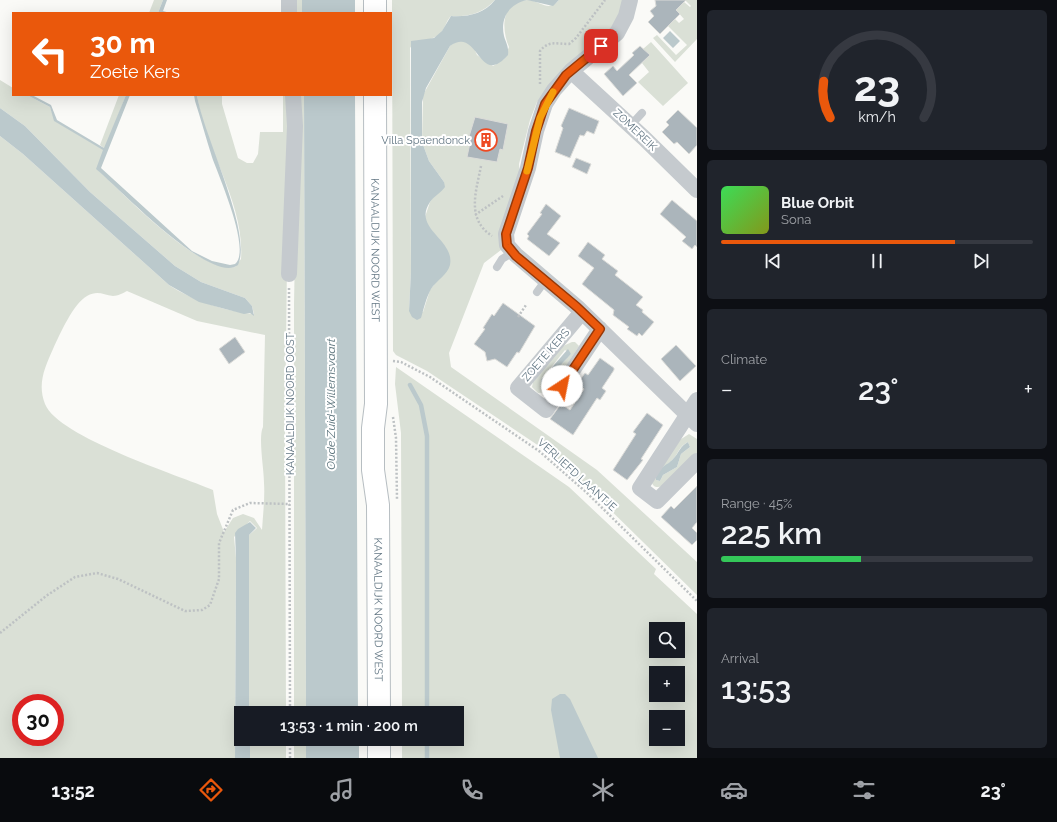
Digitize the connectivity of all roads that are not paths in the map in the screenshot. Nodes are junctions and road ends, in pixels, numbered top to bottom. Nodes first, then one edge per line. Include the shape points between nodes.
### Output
1 (288, 0) edge
2 (375, 0) edge
3 (630, 0) edge
4 (289, 12) edge
5 (375, 12) edge
6 (571, 71) junction
7 (294, 96) edge
8 (375, 96) edge
9 (642, 113) dead end
10 (630, 125) junction
11 (697, 190) edge
12 (510, 246) junction
13 (497, 267) dead end
14 (289, 274) road end
15 (582, 312) junction
16 (600, 329) junction
17 (697, 400) edge
18 (693, 420) edge
19 (697, 461) edge
20 (379, 706) edge
21 (379, 746) edge
22 (379, 758) edge

1 - 4 street
2 - 5 main road
3 - 6 street via 626,16 617,33
6 - 10 street, ZOMEREIK
6 - 12 street via 554,90 540,118 528,168 506,234
7 - 14 street
8 - 20 main road, KANAALDIJK NOORD WEST via 385,410 373,428 373,470 387,504
9 - 10 lane
10 - 11 street, ZOMEREIK
12 - 13 lane
12 - 15 street via 541,287
15 - 16 street
15 - 16 street, ZOETE KERS via 518,388 546,410
16 - 18 street
17 - 18 street
18 - 19 street via 640,488 657,501
21 - 22 main road

